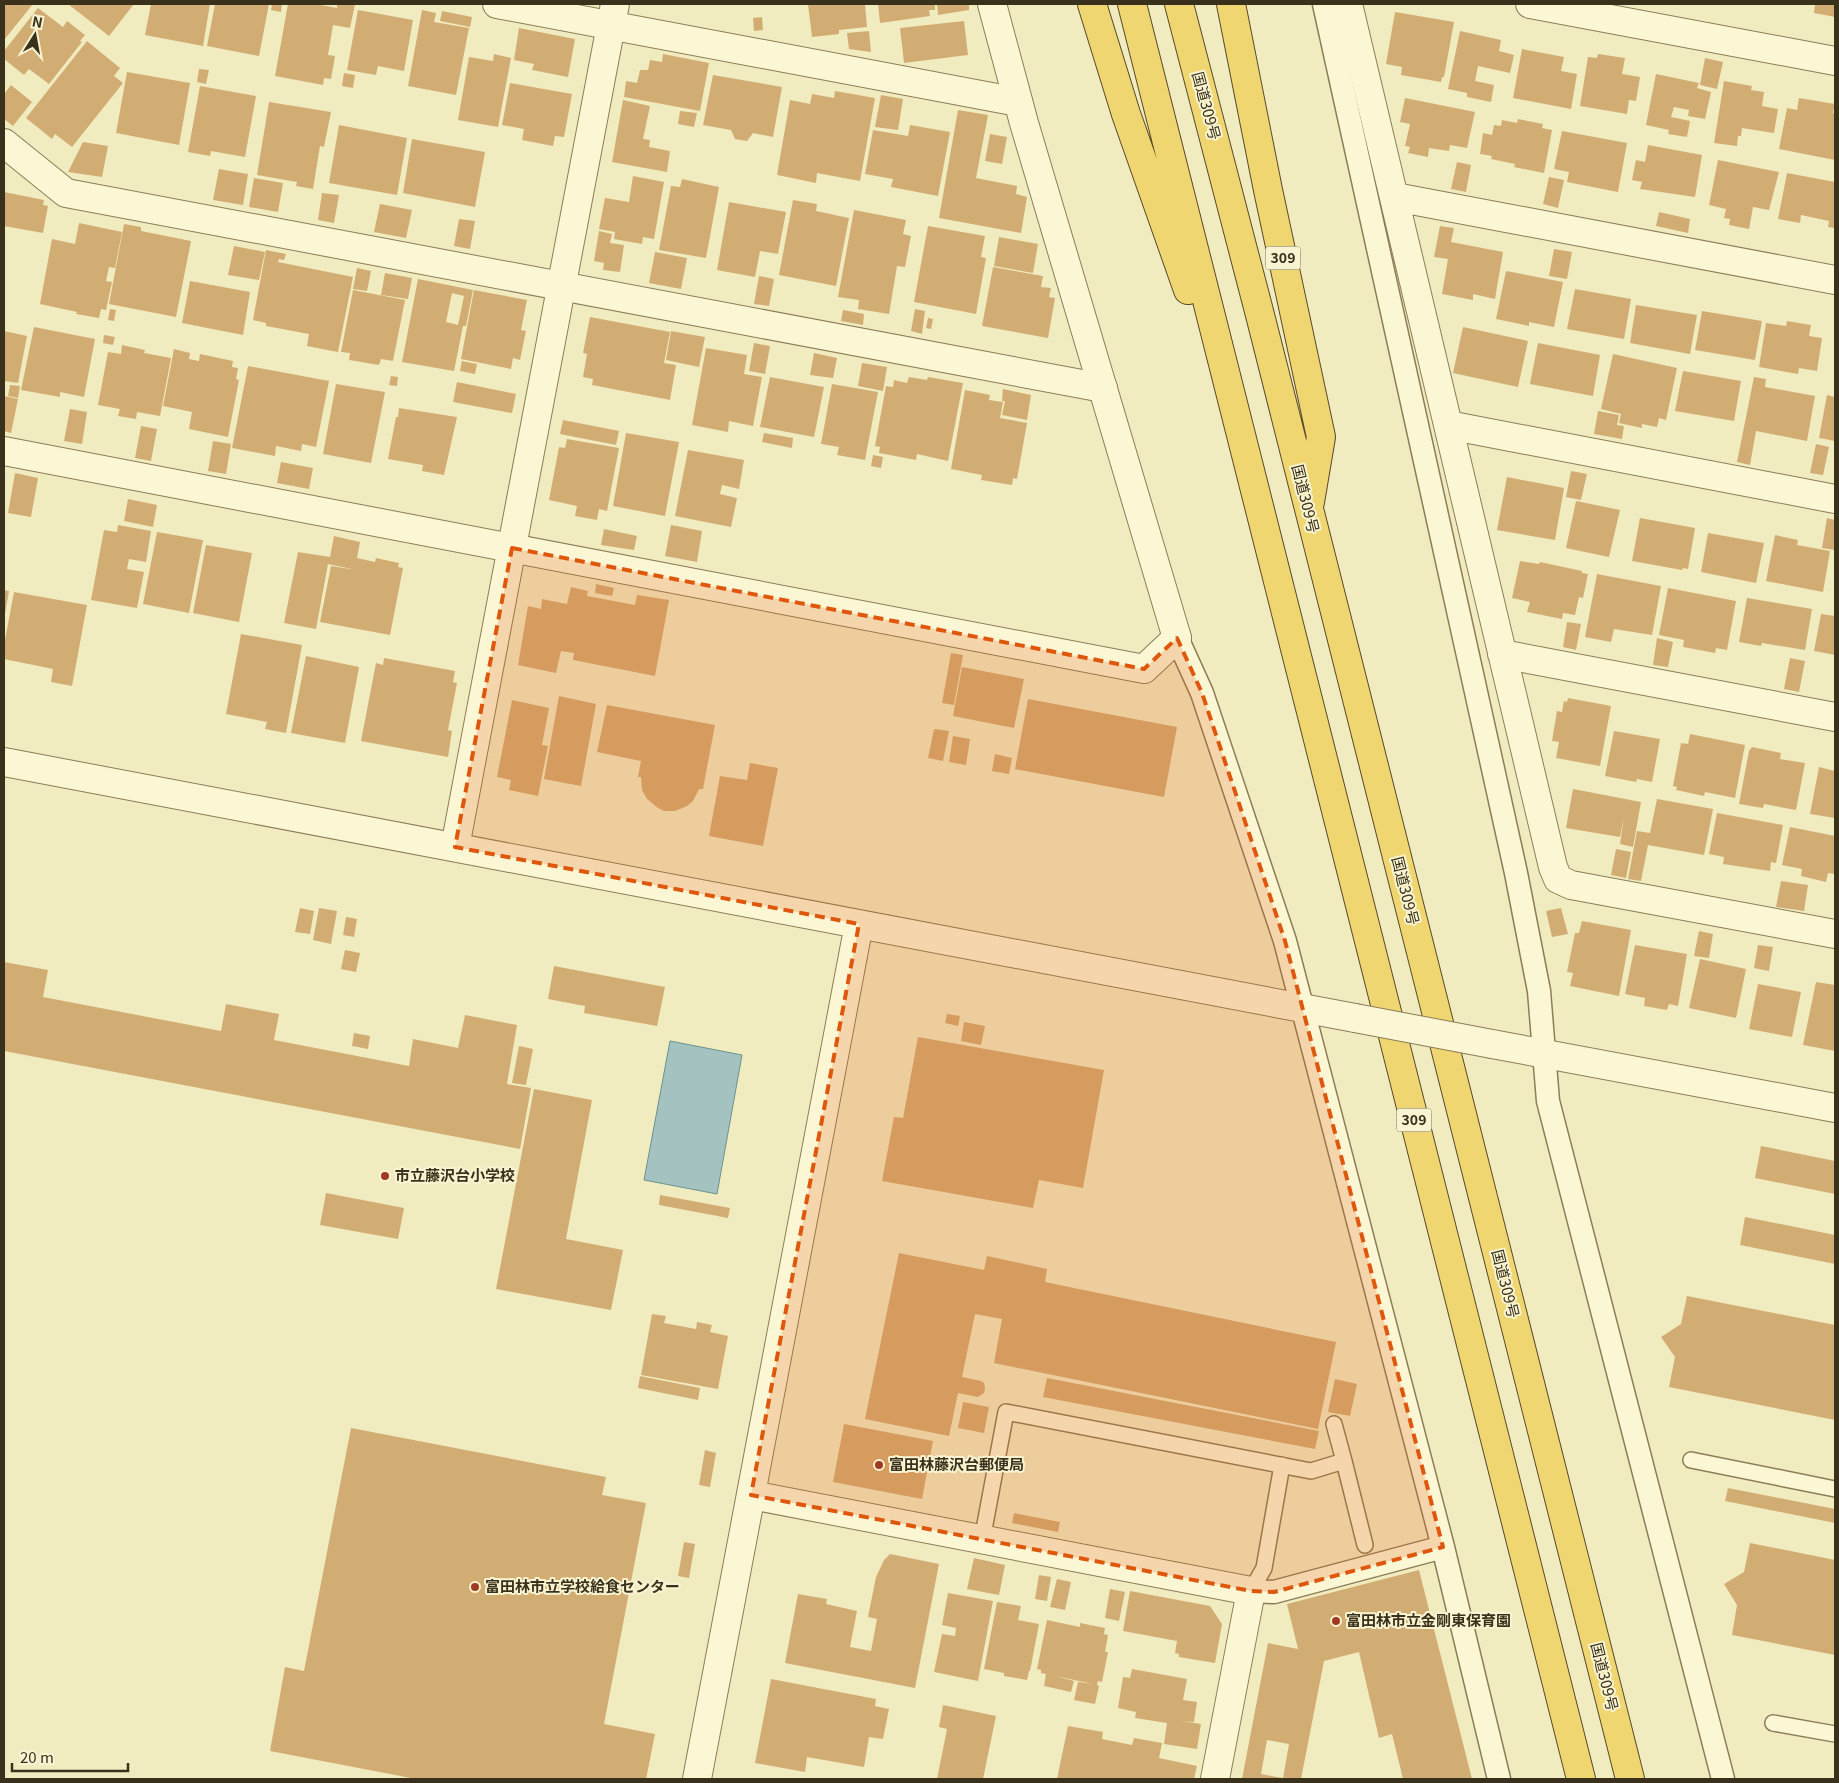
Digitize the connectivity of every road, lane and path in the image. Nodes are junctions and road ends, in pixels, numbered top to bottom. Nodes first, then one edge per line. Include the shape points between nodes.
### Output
1 (497, 4) edge
2 (992, 4) edge
3 (1092, 4) edge
4 (1132, 4) edge
5 (1179, 4) edge
6 (1231, 4) edge
7 (1324, 4) edge
8 (1348, 4) edge
9 (1530, 4) edge
10 (613, 14) edge
11 (1835, 61) edge
12 (1018, 102) junction
13 (4, 143) edge
14 (1395, 197) junction
15 (1835, 280) edge
16 (561, 286) junction
17 (1103, 388) junction
18 (1448, 425) junction
19 (4, 451) edge
20 (1249, 461) junction
21 (1835, 499) edge
22 (1308, 512) junction
23 (512, 548) junction
24 (1177, 638) junction
25 (1502, 654) junction
26 (1835, 717) edge
27 (4, 762) edge
28 (455, 847) junction
29 (859, 924) junction
30 (1835, 934) edge
31 (1302, 1007) junction
32 (1544, 1053) junction
33 (1835, 1108) edge
34 (1334, 1424) dead end
35 (1691, 1460) dead end
36 (1344, 1461) junction
37 (1282, 1465) junction
38 (1835, 1489) edge
39 (751, 1496) junction
40 (982, 1540) junction
41 (1365, 1545) dead end
42 (1443, 1547) junction
43 (1251, 1591) junction
44 (1773, 1723) dead end
45 (1835, 1734) edge
46 (697, 1779) edge
47 (1215, 1779) edge
48 (1499, 1779) edge
49 (1581, 1779) edge
50 (1630, 1779) edge
51 (1722, 1779) edge

1 - 10 street
2 - 12 street
3 - 20 highway, 309 via 1126,114
4 - 20 highway, 309
5 - 22 highway, 国道309号 / 309
6 - 22 highway, 309 via 1321,437
7 - 32 street via 1516,873 1539,991
8 - 14 street
9 - 11 street
10 - 12 street
10 - 16 street
12 - 17 street
13 - 16 street via 66,193
14 - 15 street
14 - 18 street
16 - 17 street
16 - 23 street
17 - 24 street
18 - 21 street
18 - 25 street
19 - 23 street
20 - 49 highway, 309
22 - 50 highway, 国道309号 / 309
23 - 24 street via 1144,669
23 - 28 street
24 - 31 street via 1202,693 1285,941
25 - 26 street
25 - 30 street via 1558,879 1571,885
27 - 28 street
28 - 29 street
29 - 31 street
29 - 39 street
31 - 32 street, bridge
31 - 42 street
32 - 33 street
32 - 51 street via 1548,1101
34 - 36 lane
35 - 38 lane
36 - 37 lane via 1311,1471
36 - 41 lane
37 - 40 lane via 1006,1412
37 - 43 lane via 1264,1568
39 - 40 street
39 - 46 street
40 - 43 street
42 - 43 street via 1274,1592
42 - 48 street
43 - 47 street
44 - 45 lane

